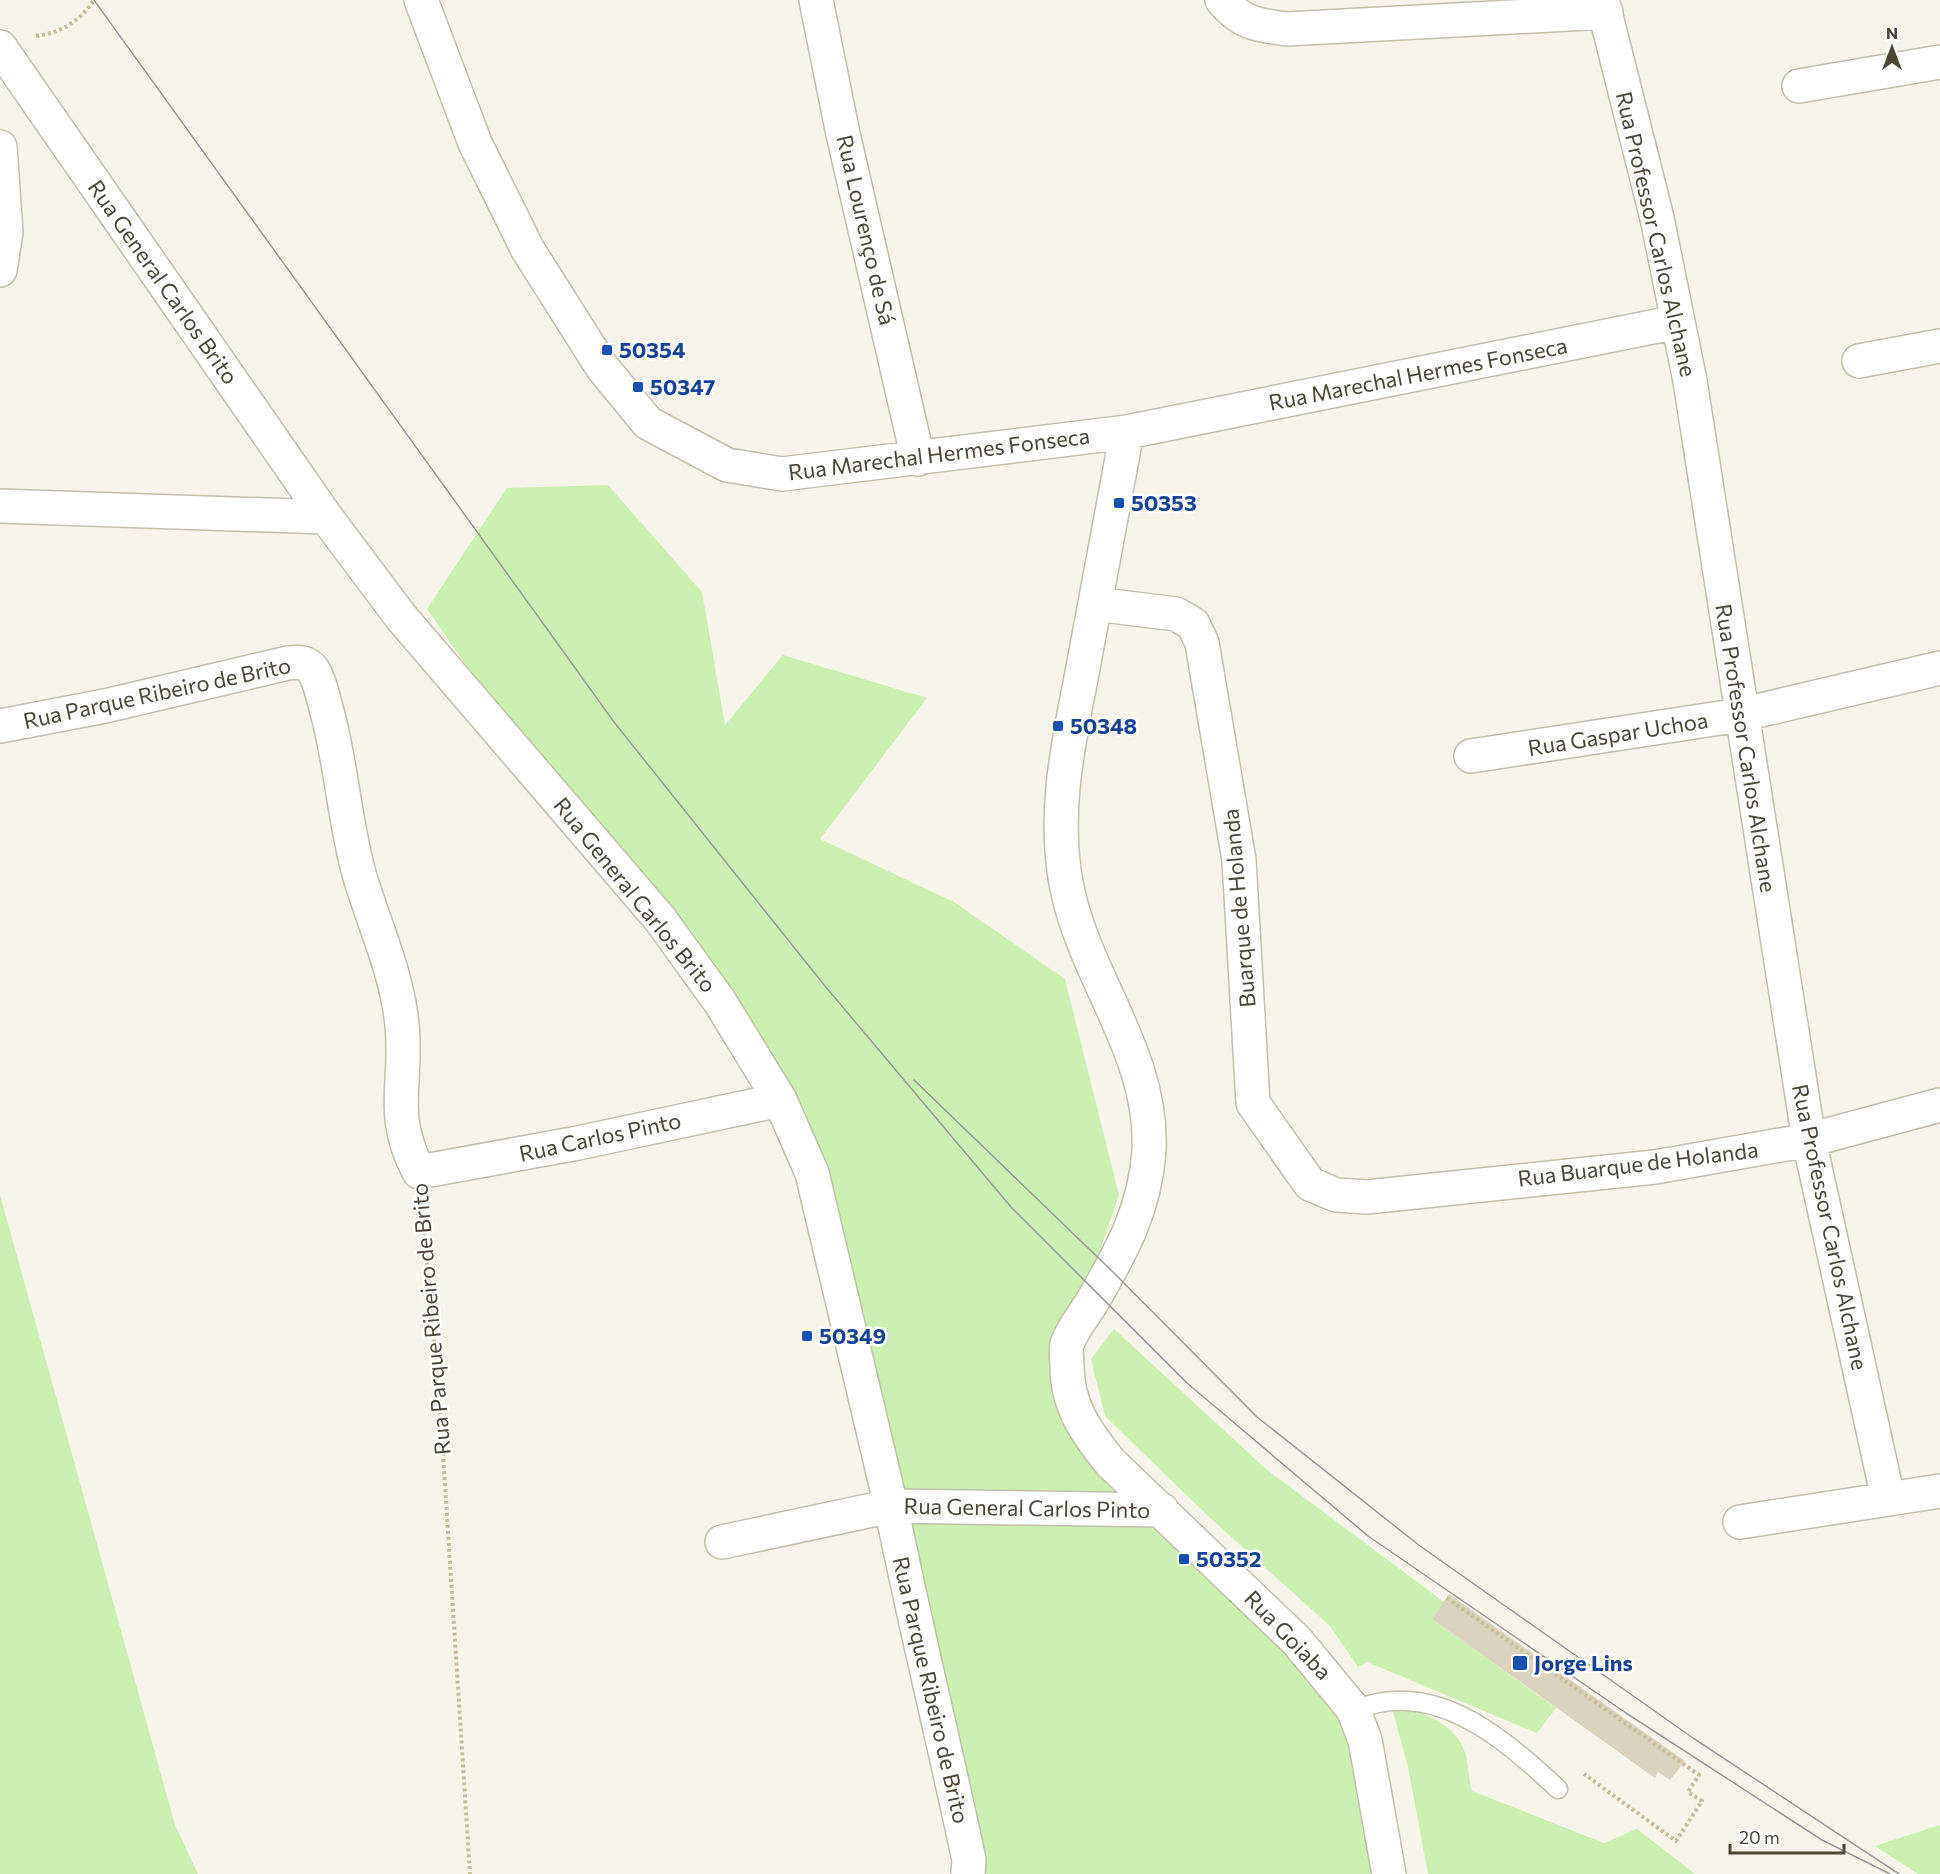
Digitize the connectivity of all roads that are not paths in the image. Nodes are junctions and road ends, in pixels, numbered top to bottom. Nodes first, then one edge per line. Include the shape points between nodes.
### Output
1 (421, 0) edge
2 (816, 0) edge
3 (1227, 6) edge
4 (1604, 6) edge
5 (15, 42) edge
6 (1940, 62) edge
7 (1799, 86) dead end
8 (0, 147) edge
9 (0, 270) edge
10 (1677, 322) junction
11 (1940, 346) edge
12 (1859, 361) dead end
13 (1127, 432) junction
14 (918, 459) junction
15 (0, 506) edge
16 (326, 518) junction
17 (1095, 604) junction
18 (1940, 668) edge
19 (1740, 715) junction
20 (0, 726) edge
21 (1471, 756) dead end
22 (780, 1100) junction
23 (1940, 1105) edge
24 (1809, 1140) junction
25 (418, 1172) joint
26 (1367, 1197) joint
27 (1940, 1491) edge
28 (1887, 1498) junction
29 (891, 1506) junction
30 (1162, 1510) junction
31 (1740, 1522) dead end
32 (722, 1542) dead end
33 (1353, 1709) junction
34 (1557, 1789) dead end
35 (968, 1874) edge
36 (1389, 1874) edge

1 - 14 street, Rua Marechal Hermes Fonseca via 475,143 528,250 602,367 648,423 727,465 782,474
2 - 14 street, Rua Lourenço de Sá
3 - 4 street via 1253,25 1287,29
4 - 10 street, Rua Professor Carlos Alchane via 1657,218
5 - 16 street, Rua General Carlos Brito
6 - 7 street
8 - 9 street via 6,232
10 - 13 street, Rua Marechal Hermes Fonseca
10 - 19 street, Rua Professor Carlos Alchane via 1690,381
11 - 12 street
13 - 14 street, Rua Marechal Hermes Fonseca
13 - 17 street
15 - 16 street
16 - 22 street, Rua General Carlos Brito via 401,617 660,919 720,1002
17 - 26 street, Buarque de Holanda via 1176,614 1193,624 1203,642 1239,860 1253,1103 1310,1184 1336,1196
17 - 30 street, Rua Goiaba via 1065,765 1059,830 1067,886 1084,940 1140,1074 1149,1151 1142,1204 1121,1251 1067,1346 1067,1384 1072,1407 1085,1431 1110,1462
18 - 19 street, Rua Gaspar Uchoa
19 - 21 street, Rua Gaspar Uchoa
19 - 24 street, Rua Professor Carlos Alchane
20 - 25 street, Rua Parque Ribeiro de Brito via 288,663 300,662 312,669 335,740 360,878 386,947 397,996 402,1026 401,1123
22 - 25 street, Rua Carlos Pinto
22 - 29 street, Rua General Carlos Brito via 812,1173
23 - 24 street, Rua Buarque de Holanda
24 - 26 street, Rua Buarque de Holanda via 1654,1167
24 - 28 street, Rua Professor Carlos Alchane
27 - 28 street
28 - 31 street
29 - 30 street, Rua General Carlos Pinto
29 - 32 street
29 - 35 street, Rua Parque Ribeiro de Brito via 945,1743 969,1860
30 - 33 street, Rua Goiaba via 1297,1641
33 - 34 lane via 1404,1701 1424,1703 1466,1718 1503,1742
33 - 36 street, Rua Goiaba via 1365,1740

